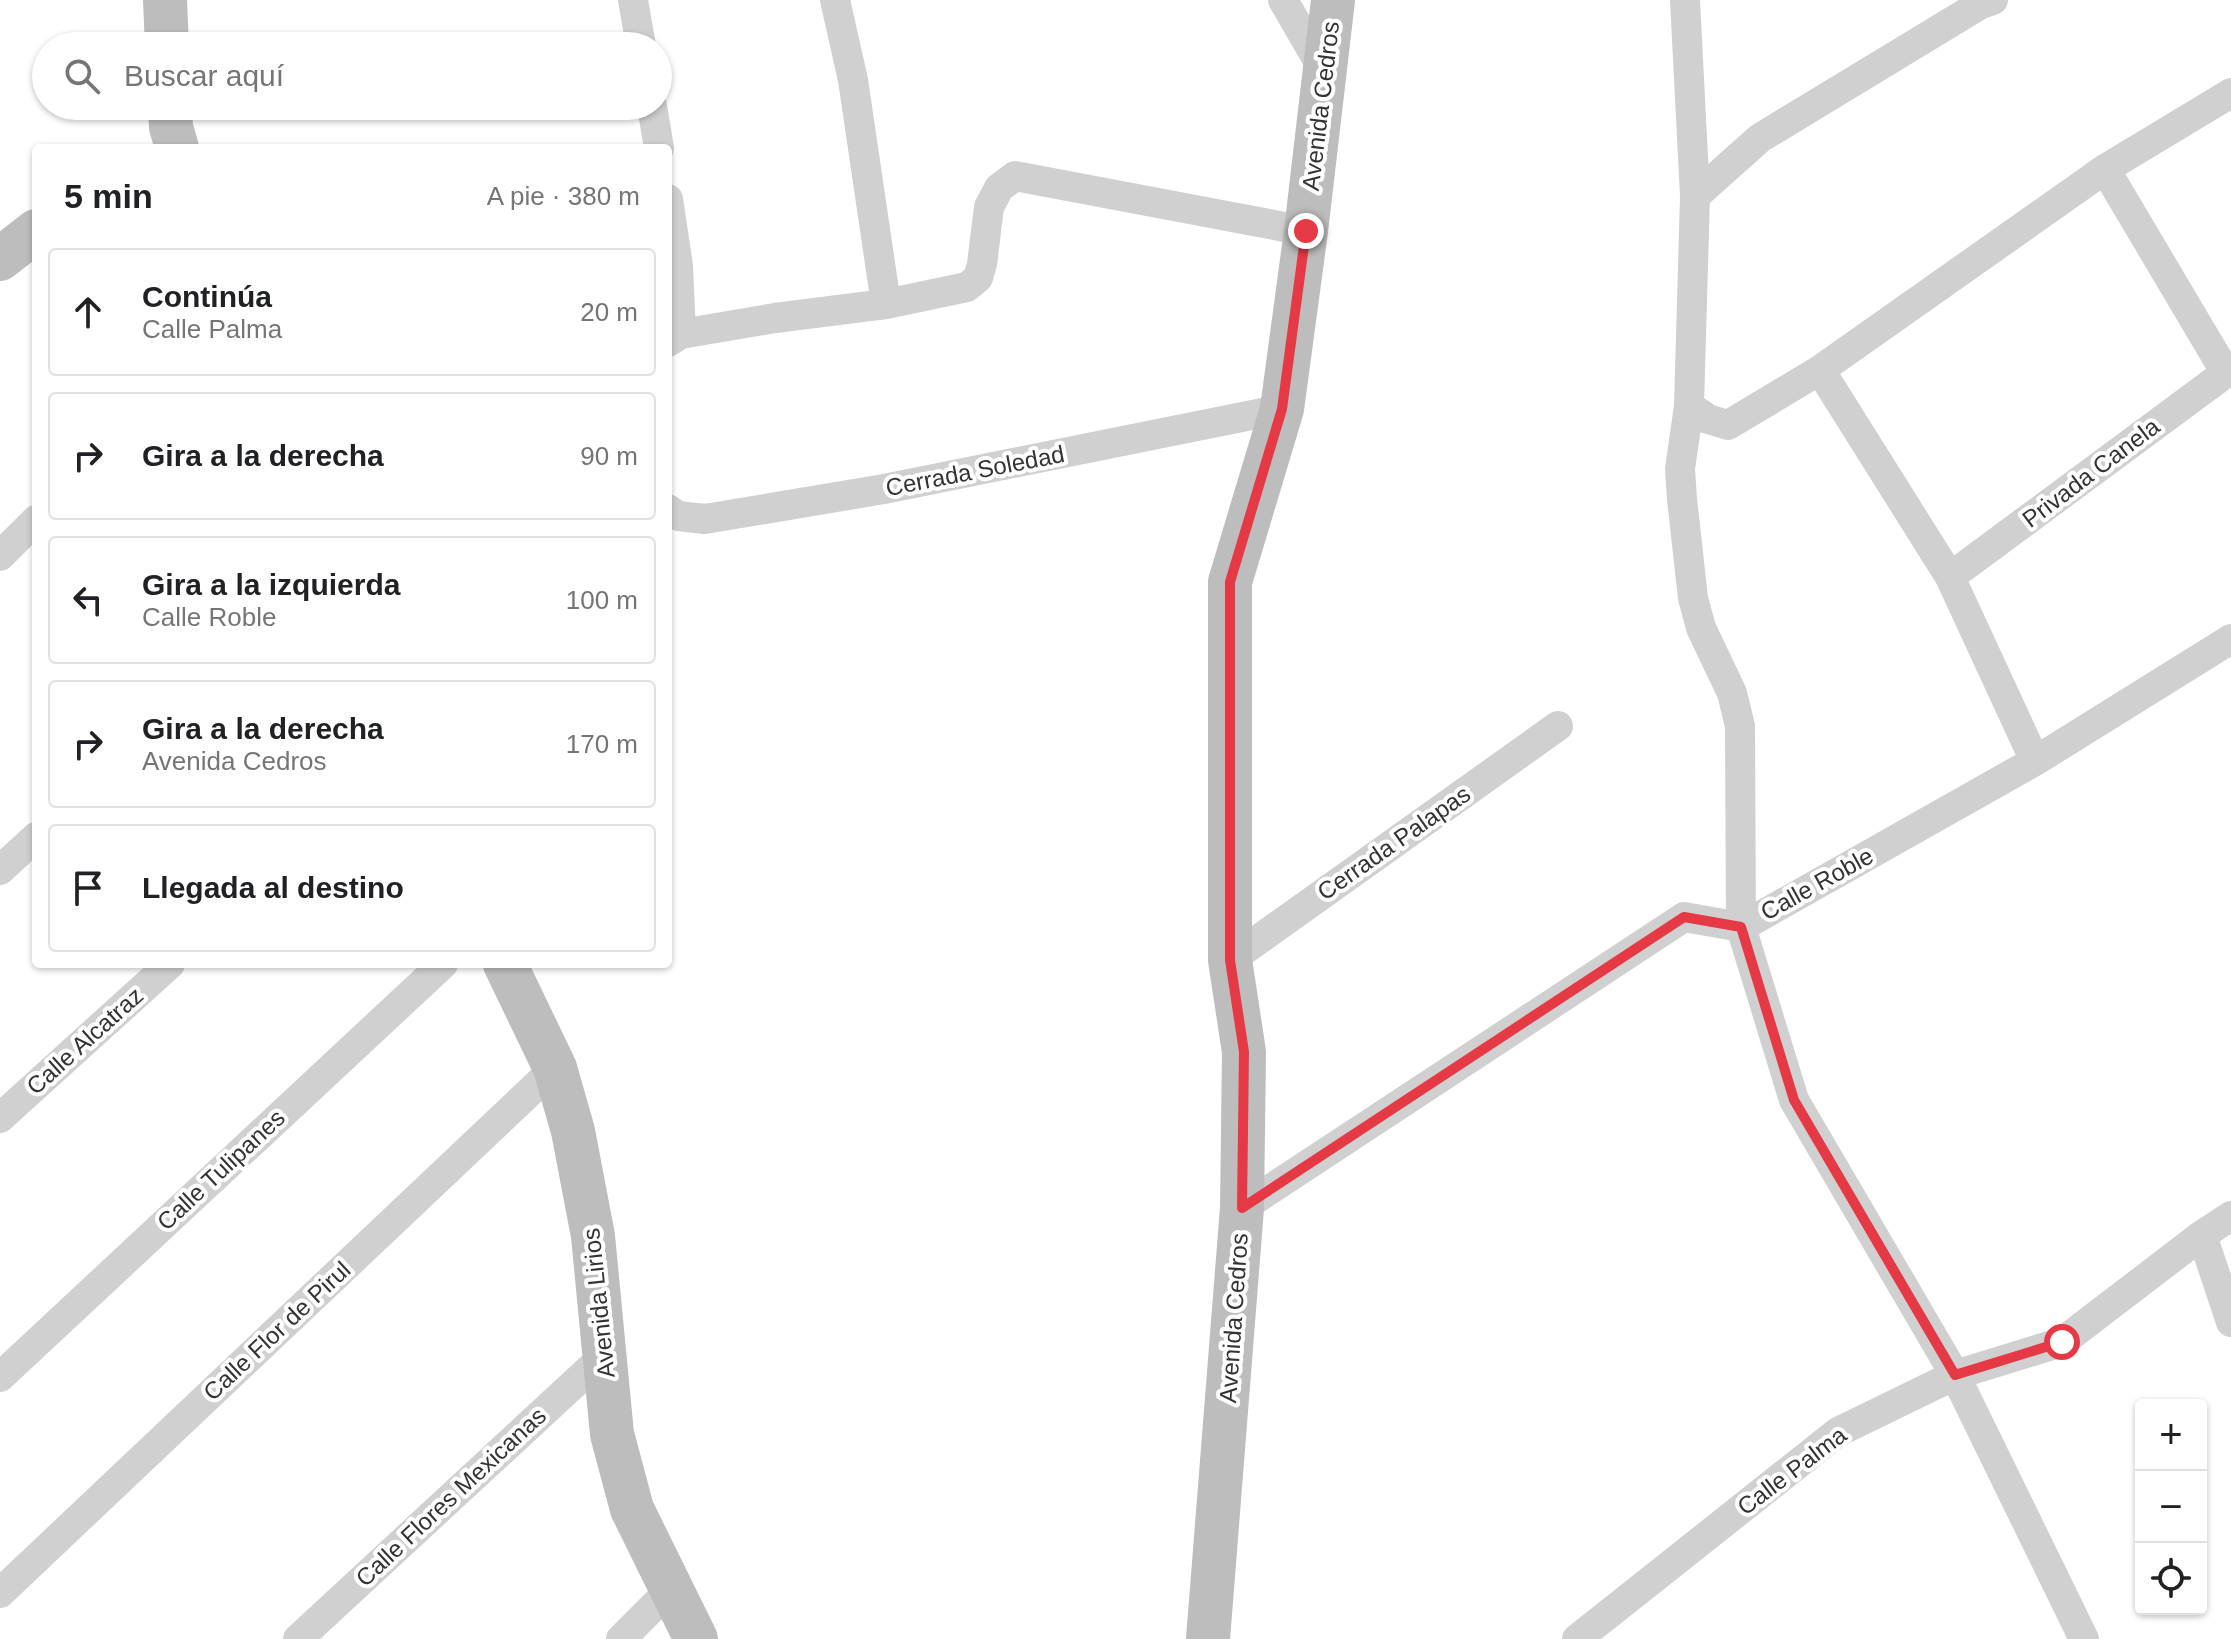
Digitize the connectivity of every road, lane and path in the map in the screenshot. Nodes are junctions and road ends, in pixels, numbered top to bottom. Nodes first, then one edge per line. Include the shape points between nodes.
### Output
1 (165, 0) edge
2 (633, 0) edge
3 (835, 0) edge
4 (1283, 0) edge
5 (1333, 0) edge
6 (1685, 0) edge
7 (1993, 0) edge
8 (166, 32) edge
9 (639, 32) edge
10 (1324, 71) junction
11 (2231, 93) edge
12 (654, 120) edge
13 (658, 144) edge
14 (2105, 169) junction
15 (1695, 196) junction
16 (672, 226) edge
17 (1306, 231) junction
18 (32, 234) edge
19 (0, 259) edge
20 (886, 304) junction
21 (675, 338) edge
22 (1820, 370) junction
23 (2228, 371) edge
24 (1689, 406) junction
25 (1282, 409) junction
26 (672, 512) edge
27 (32, 524) edge
28 (0, 556) edge
29 (1950, 577) junction
30 (2231, 639) edge
31 (1558, 726) dead end
32 (2035, 761) junction
33 (32, 841) edge
34 (0, 870) edge
35 (1741, 927) junction
36 (1230, 960) junction
37 (166, 968) edge
38 (439, 968) edge
39 (507, 968) edge
40 (555, 1068) junction
41 (0, 1118) edge
42 (1242, 1208) junction
43 (2231, 1216) edge
44 (2202, 1235) junction
45 (2231, 1322) edge
46 (605, 1355) junction
47 (1955, 1375) junction
48 (0, 1377) edge
49 (670, 1590) junction
50 (0, 1593) edge
51 (298, 1639) edge
52 (621, 1639) edge
53 (696, 1639) edge
54 (1208, 1639) edge
55 (1577, 1639) edge
56 (2084, 1639) edge

1 - 8 main road
2 - 9 street
3 - 20 street via 853,80
4 - 10 street
5 - 10 main road, Avenida Cedros
6 - 15 street
7 - 15 street via 1760,138
10 - 17 main road, Avenida Cedros
11 - 14 street
12 - 13 street
14 - 22 street
14 - 23 street
15 - 24 street
16 - 21 street via 678,266
17 - 20 street via 1015,176 999,188 989,207 978,278 967,287
17 - 25 main road, Avenida Cedros
18 - 19 main road
20 - 21 street
22 - 24 street via 1728,425
22 - 29 street
23 - 29 street, Privada Canela
24 - 35 street via 1680,469 1693,598 1740,726
25 - 26 street, Cerrada Soledad via 884,489 705,519
25 - 36 main road, Avenida Cedros via 1230,582
27 - 28 street
29 - 32 street
30 - 32 street, Calle Roble
31 - 36 street, Cerrada Palapas
32 - 35 street, Calle Roble
33 - 34 street
35 - 42 street, Calle Roble via 1684,917
35 - 47 street via 1794,1100
36 - 42 main road, Avenida Cedros via 1244,1052
37 - 41 street, Calle Alcatraz
38 - 48 street, Calle Tulipanes
39 - 40 main road, Avenida Lirios
40 - 46 main road, Avenida Lirios via 593,1236
40 - 50 street, Calle Flor de Pirul
42 - 54 main road, Avenida Cedros
43 - 44 street, Calle Palma
44 - 45 street
44 - 47 street, Calle Palma via 2062,1342
46 - 49 main road, Avenida Lirios via 612,1434 632,1509
46 - 51 street, Calle Flores Mexicanas
47 - 55 street, Calle Palma via 1838,1432
47 - 56 street
49 - 52 street
49 - 53 main road, Avenida Lirios

